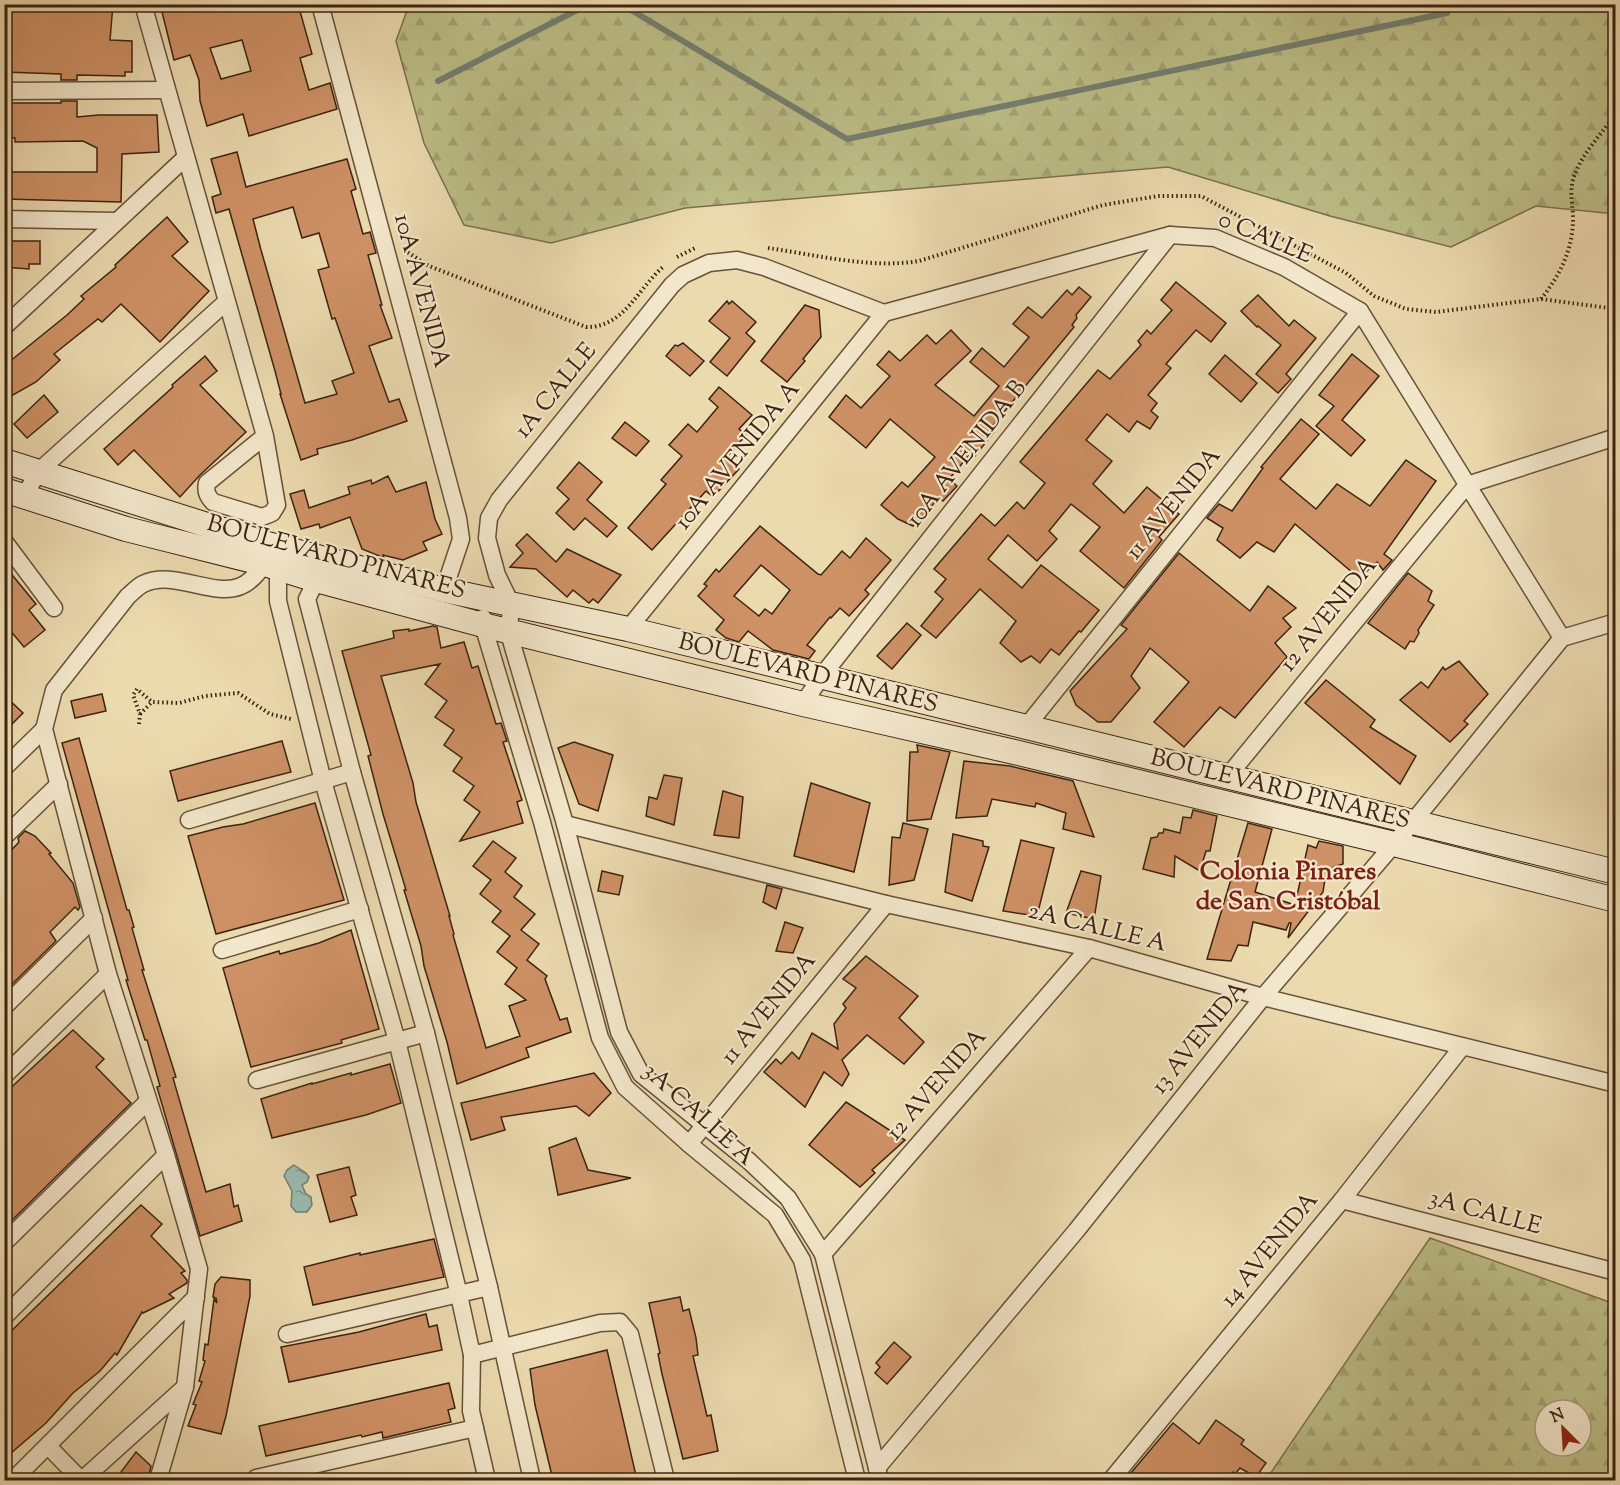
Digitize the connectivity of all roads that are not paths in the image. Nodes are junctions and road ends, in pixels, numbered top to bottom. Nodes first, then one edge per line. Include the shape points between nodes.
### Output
1 (143, 4) edge
2 (320, 4) edge
3 (166, 90) junction
4 (4, 91) edge
5 (186, 157) junction
6 (4, 219) edge
7 (116, 221) junction
8 (1170, 235) junction
9 (226, 302) junction
10 (1360, 311) junction
11 (884, 313) junction
12 (4, 327) edge
13 (265, 436) junction
14 (1616, 437) edge
15 (4, 461) edge
16 (39, 471) junction
17 (1467, 485) junction
18 (14, 493) edge
19 (4, 541) edge
20 (274, 556) junction
21 (321, 570) junction
22 (497, 575) junction
23 (444, 590) junction
24 (484, 598) junction
25 (512, 606) junction
26 (54, 608) dead end
27 (1616, 622) edge
28 (483, 625) junction
29 (628, 629) junction
30 (508, 630) junction
31 (1562, 638) junction
32 (821, 677) junction
33 (803, 704) junction
34 (1026, 727) junction
35 (44, 729) junction
36 (4, 768) edge
37 (352, 772) junction
38 (1228, 776) junction
39 (323, 781) junction
40 (59, 784) junction
41 (189, 820) dead end
42 (1412, 823) junction
43 (565, 824) junction
44 (4, 837) edge
45 (1394, 844) junction
46 (1613, 866) edge
47 (1616, 900) edge
48 (886, 904) junction
49 (360, 909) junction
50 (94, 918) junction
51 (1089, 948) junction
52 (222, 950) dead end
53 (108, 974) junction
54 (1263, 997) junction
55 (4, 1007) edge
56 (426, 1033) junction
57 (397, 1041) junction
58 (1462, 1047) junction
59 (4, 1076) edge
60 (257, 1080) dead end
61 (1616, 1084) edge
62 (148, 1101) junction
63 (705, 1125) junction
64 (689, 1144) junction
65 (166, 1155) junction
66 (1342, 1200) junction
67 (4, 1243) edge
68 (822, 1254) junction
69 (1616, 1272) edge
70 (489, 1287) junction
71 (459, 1295) junction
72 (196, 1297) junction
73 (4, 1317) edge
74 (287, 1334) dead end
75 (503, 1348) junction
76 (472, 1355) junction
77 (185, 1387) junction
78 (475, 1428) junction
79 (48, 1446) junction
80 (879, 1474) edge
81 (256, 1478) dead end
82 (13, 1480) edge
83 (81, 1480) edge
84 (158, 1480) edge
85 (487, 1480) edge
86 (532, 1480) edge
87 (666, 1480) edge
88 (857, 1480) edge
89 (1111, 1480) edge

1 - 3 street
2 - 23 street, 10A AVENIDA via 458,518 460,539
3 - 4 street
3 - 5 street
5 - 7 street
5 - 9 street
6 - 7 street
7 - 12 street
8 - 10 street, 0 CALLE via 1215,238 1284,267
8 - 11 street, 0 CALLE
8 - 32 street, 10A AVENIDA B
9 - 13 street
9 - 16 street
10 - 17 street, 0 CALLE
10 - 34 street, 11 AVENIDA
11 - 22 street, 1A CALLE via 751,262 723,260 683,275 494,508 487,538
11 - 29 street, 10A AVENIDA A
13 - 13 street via 277,500 272,513 256,516 213,502 207,483
14 - 17 street
15 - 16 street, BOULEVARD PINARES
16 - 18 street
16 - 20 street, BOULEVARD PINARES
17 - 31 street, 0 CALLE
17 - 38 street, 12 AVENIDA
18 - 20 street, BOULEVARD PINARES via 126,529
19 - 26 street
20 - 21 street, BOULEVARD PINARES
20 - 35 street via 240,587 224,589 168,579 143,584 128,596 54,690
20 - 39 street via 278,601
21 - 23 street, BOULEVARD PINARES
21 - 28 street, BOULEVARD PINARES
21 - 37 street via 307,599
22 - 24 street
22 - 25 street, 1A CALLE
23 - 24 street, BOULEVARD PINARES
24 - 25 street, BOULEVARD PINARES
24 - 28 street, 3A CALLE A
25 - 29 street, BOULEVARD PINARES
25 - 30 street, 3A CALLE A
27 - 31 street
28 - 30 street, BOULEVARD PINARES
28 - 64 street, 3A CALLE A via 542,822 600,1038 625,1087
29 - 32 street, BOULEVARD PINARES
30 - 33 street, BOULEVARD PINARES
30 - 43 street, 3A CALLE A
31 - 42 street, 13 AVENIDA
32 - 33 street, 10A AVENIDA B
32 - 34 street, BOULEVARD PINARES
33 - 45 street, BOULEVARD PINARES
34 - 38 street, BOULEVARD PINARES
35 - 36 street
35 - 40 street
37 - 39 street
37 - 56 street
38 - 42 street, BOULEVARD PINARES
39 - 41 street
39 - 49 street
40 - 44 street
40 - 50 street
42 - 45 street, 13 AVENIDA
42 - 46 street, BOULEVARD PINARES
43 - 48 street, 2A CALLE A
43 - 63 street, 3A CALLE A via 619,1032 641,1074
45 - 47 street, BOULEVARD PINARES
45 - 54 street, 13 AVENIDA
48 - 51 street, 2A CALLE A
48 - 63 street, 11 AVENIDA
49 - 52 street
49 - 57 street
50 - 53 street
50 - 55 street
51 - 54 street, 2A CALLE A
51 - 68 street, 12 AVENIDA
53 - 59 street
53 - 62 street
54 - 58 street, 2A CALLE A
54 - 80 street, 13 AVENIDA
56 - 57 street
56 - 70 street
57 - 60 street
57 - 71 street
58 - 61 street, 2A CALLE A
58 - 66 street, 14 AVENIDA
62 - 65 street
62 - 67 street
63 - 64 street, 11 AVENIDA
63 - 68 street, 3A CALLE A via 788,1197
64 - 88 street, 3A CALLE A via 776,1215 802,1260
65 - 72 street via 199,1269
65 - 73 street
66 - 69 street, 3A CALLE
66 - 89 street, 14 AVENIDA
68 - 80 street, 3A CALLE A
70 - 71 street
70 - 75 street
71 - 74 street
71 - 76 street
72 - 77 street
72 - 79 street
75 - 76 street
75 - 86 street
75 - 87 street via 600,1323 620,1322 630,1334
76 - 78 street via 471,1411
77 - 83 street
77 - 84 street
78 - 81 street
78 - 85 street
79 - 82 street
79 - 83 street

